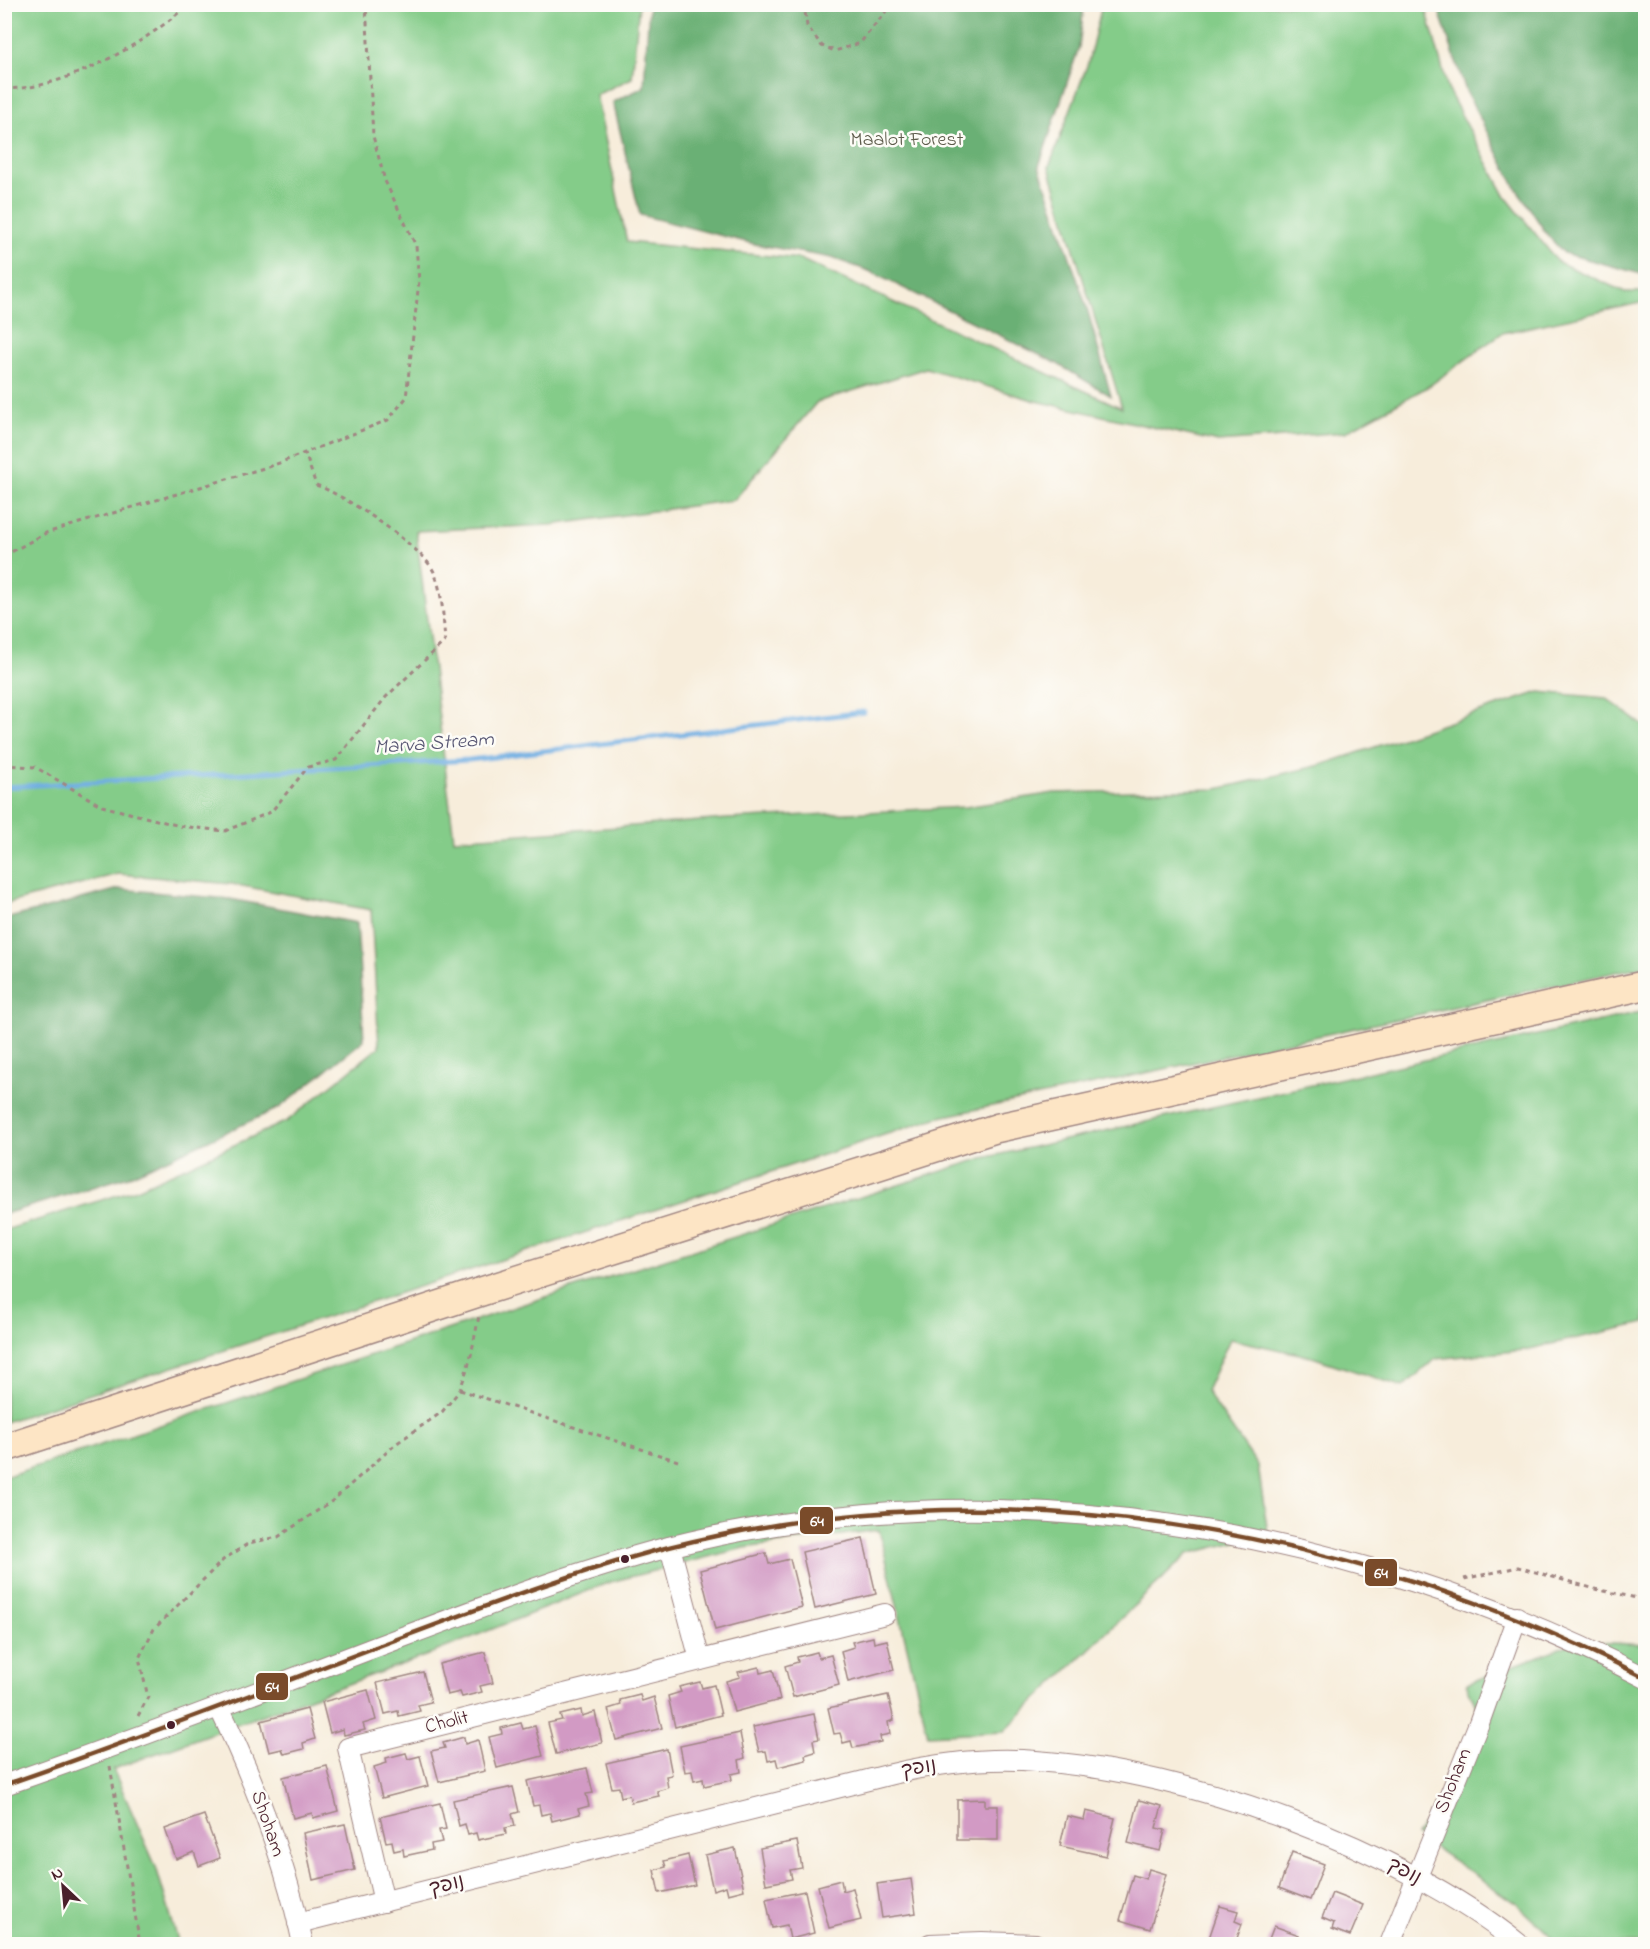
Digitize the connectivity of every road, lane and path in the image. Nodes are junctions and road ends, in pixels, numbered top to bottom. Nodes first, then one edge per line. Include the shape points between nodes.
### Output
1 (188, 4) edge
2 (366, 4) edge
3 (804, 4) edge
4 (892, 4) edge
5 (4, 88) edge
6 (305, 453) junction
7 (4, 556) edge
8 (4, 765) edge
9 (1646, 985) edge
10 (483, 1290) junction
11 (460, 1390) junction
12 (4, 1448) edge
13 (678, 1461) dead end
14 (670, 1547) junction
15 (1440, 1589) junction
16 (1646, 1600) edge
17 (885, 1614) dead end
18 (1517, 1617) junction
19 (700, 1660) junction
20 (1646, 1678) edge
21 (219, 1707) junction
22 (138, 1718) dead end
23 (107, 1749) junction
24 (4, 1785) edge
25 (1416, 1877) junction
26 (384, 1902) junction
27 (298, 1923) junction
28 (140, 1944) edge
29 (303, 1944) edge
30 (930, 1944) edge
31 (1035, 1944) edge
32 (1390, 1944) edge
33 (1519, 1944) edge

1 - 5 path via 171,21 73,75 18,90
2 - 6 path via 373,136 385,181 416,246 419,281 406,398 388,420
3 - 4 path via 807,26 822,46 836,51 860,43
6 - 7 path via 46,533
6 - 8 path via 316,485 336,492 421,554 434,572 441,597 445,641 386,697 336,759 308,767 271,812 225,831 180,826 102,806 35,767
9 - 10 main road via 997,1128
10 - 11 path via 475,1340
10 - 12 main road
11 - 13 path
11 - 22 path via 442,1412 397,1443 332,1501 278,1537 249,1543 223,1560 154,1629 139,1658 148,1697
14 - 15 street via 792,1522 873,1513 1061,1515 1190,1528 1287,1546
14 - 19 street
14 - 21 street via 502,1599
15 - 16 path via 1473,1575 1518,1567
15 - 18 street
17 - 19 street, Cholit
18 - 20 street
18 - 25 street, Shoham via 1479,1724
19 - 26 street, Cholit via 348,1748
21 - 23 street
21 - 27 street, Shoham via 246,1763
23 - 24 street
23 - 28 path
25 - 26 street, נופך via 1311,1830 1197,1791 1083,1766 986,1760 892,1774
25 - 32 street, Shoham
25 - 33 street, נופך
26 - 27 street, נופך
27 - 29 street, Shoham
30 - 31 street

